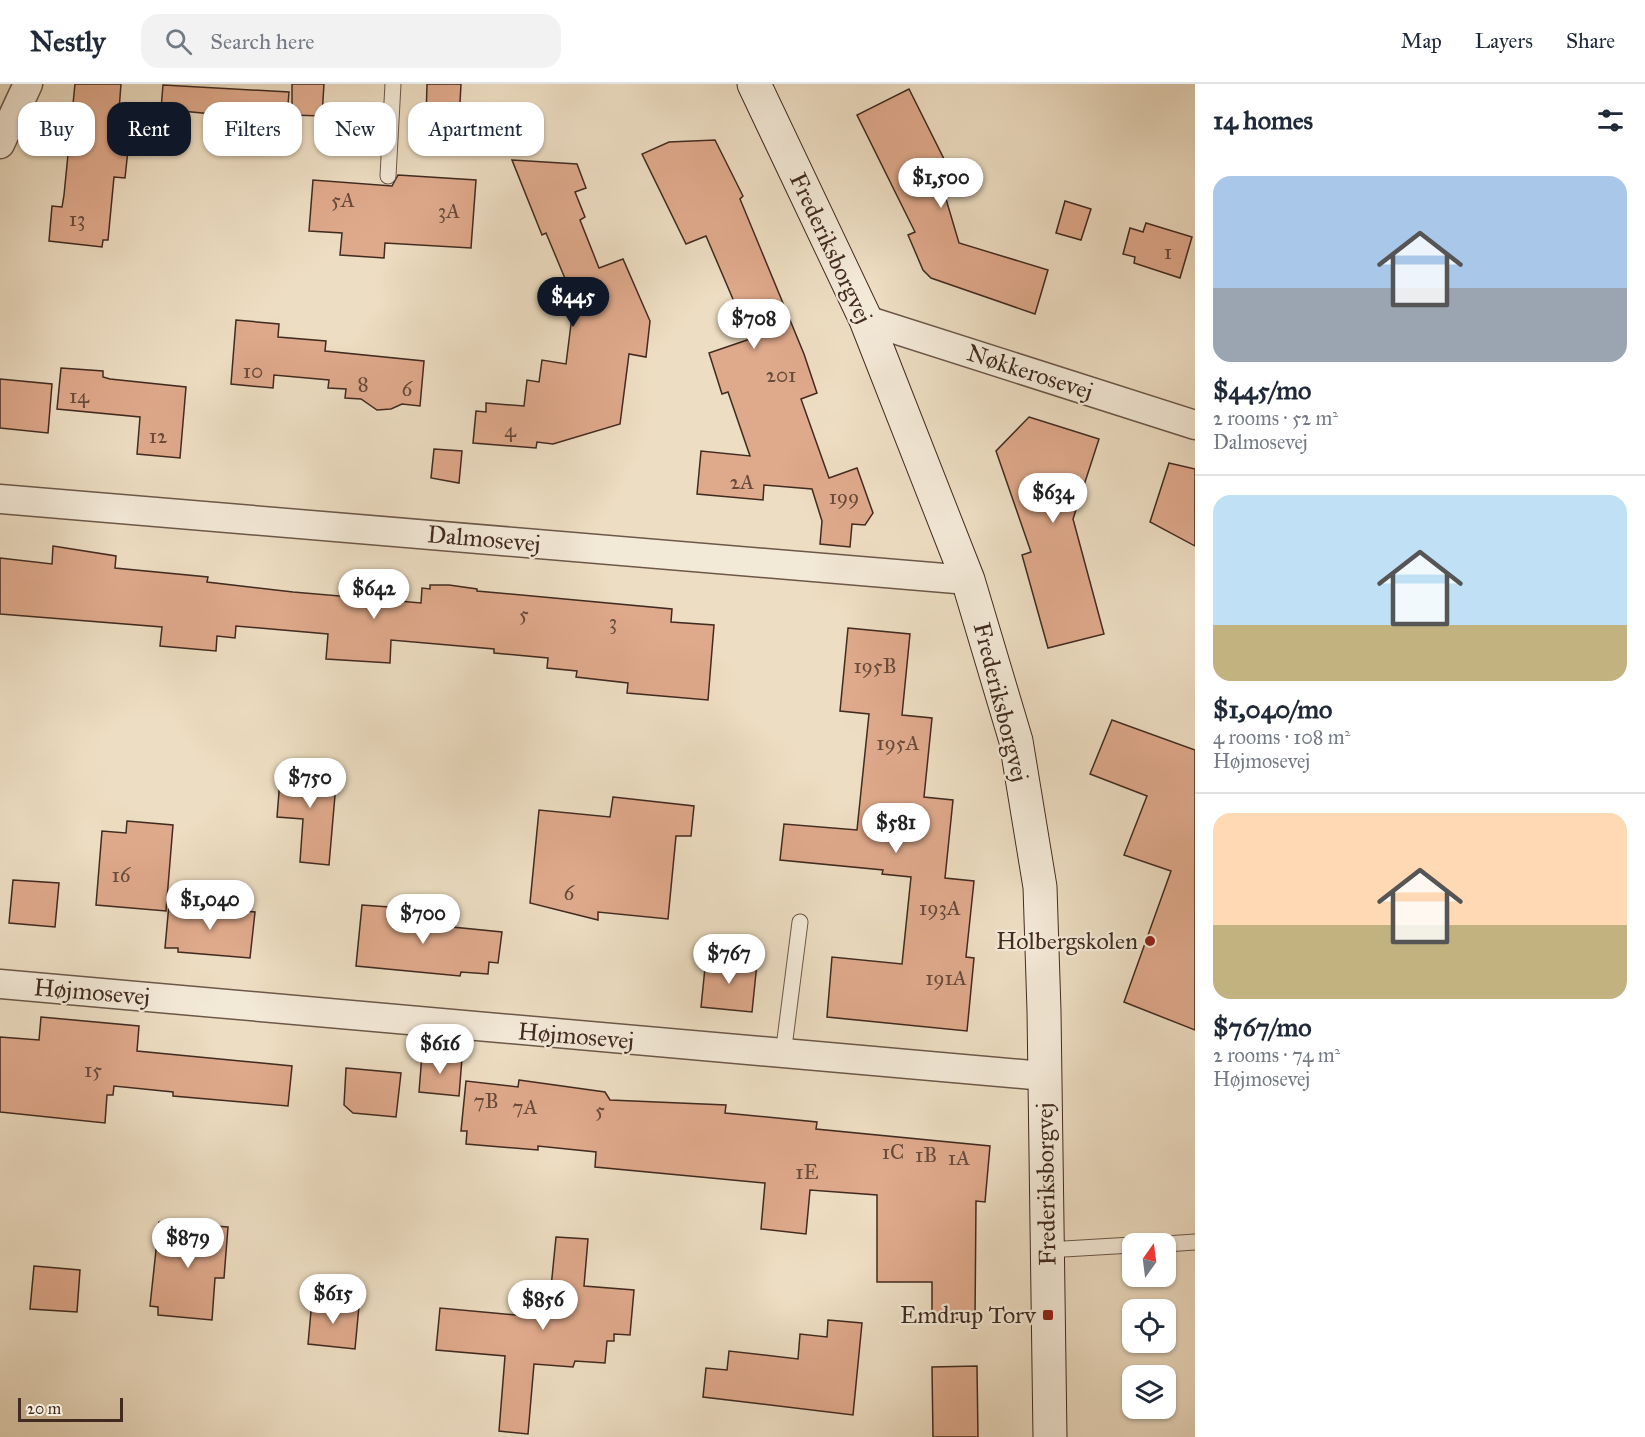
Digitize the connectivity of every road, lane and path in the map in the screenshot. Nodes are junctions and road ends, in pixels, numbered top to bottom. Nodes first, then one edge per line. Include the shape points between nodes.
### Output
1 (28, 84) edge
2 (393, 84) edge
3 (754, 84) edge
4 (0, 144) edge
5 (388, 176) dead end
6 (866, 320) junction
7 (1195, 423) edge
8 (0, 499) edge
9 (968, 580) junction
10 (800, 922) dead end
11 (0, 984) edge
12 (783, 1055) junction
13 (1044, 1077) junction
14 (1195, 1242) edge
15 (1176, 1243) edge
16 (1122, 1246) edge
17 (1047, 1250) junction
18 (1050, 1437) edge

1 - 4 street
2 - 5 lane
3 - 6 street, Frederiksborgvej
6 - 7 street, Nøkkerosevej
6 - 9 street, Frederiksborgvej
8 - 9 street, Dalmosevej
9 - 13 street, Frederiksborgvej via 1016,741 1040,887
10 - 12 lane
11 - 12 street, Højmosevej
12 - 13 street, Højmosevej
13 - 17 street, Frederiksborgvej
14 - 15 lane
16 - 17 lane
17 - 18 street, Frederiksborgvej

